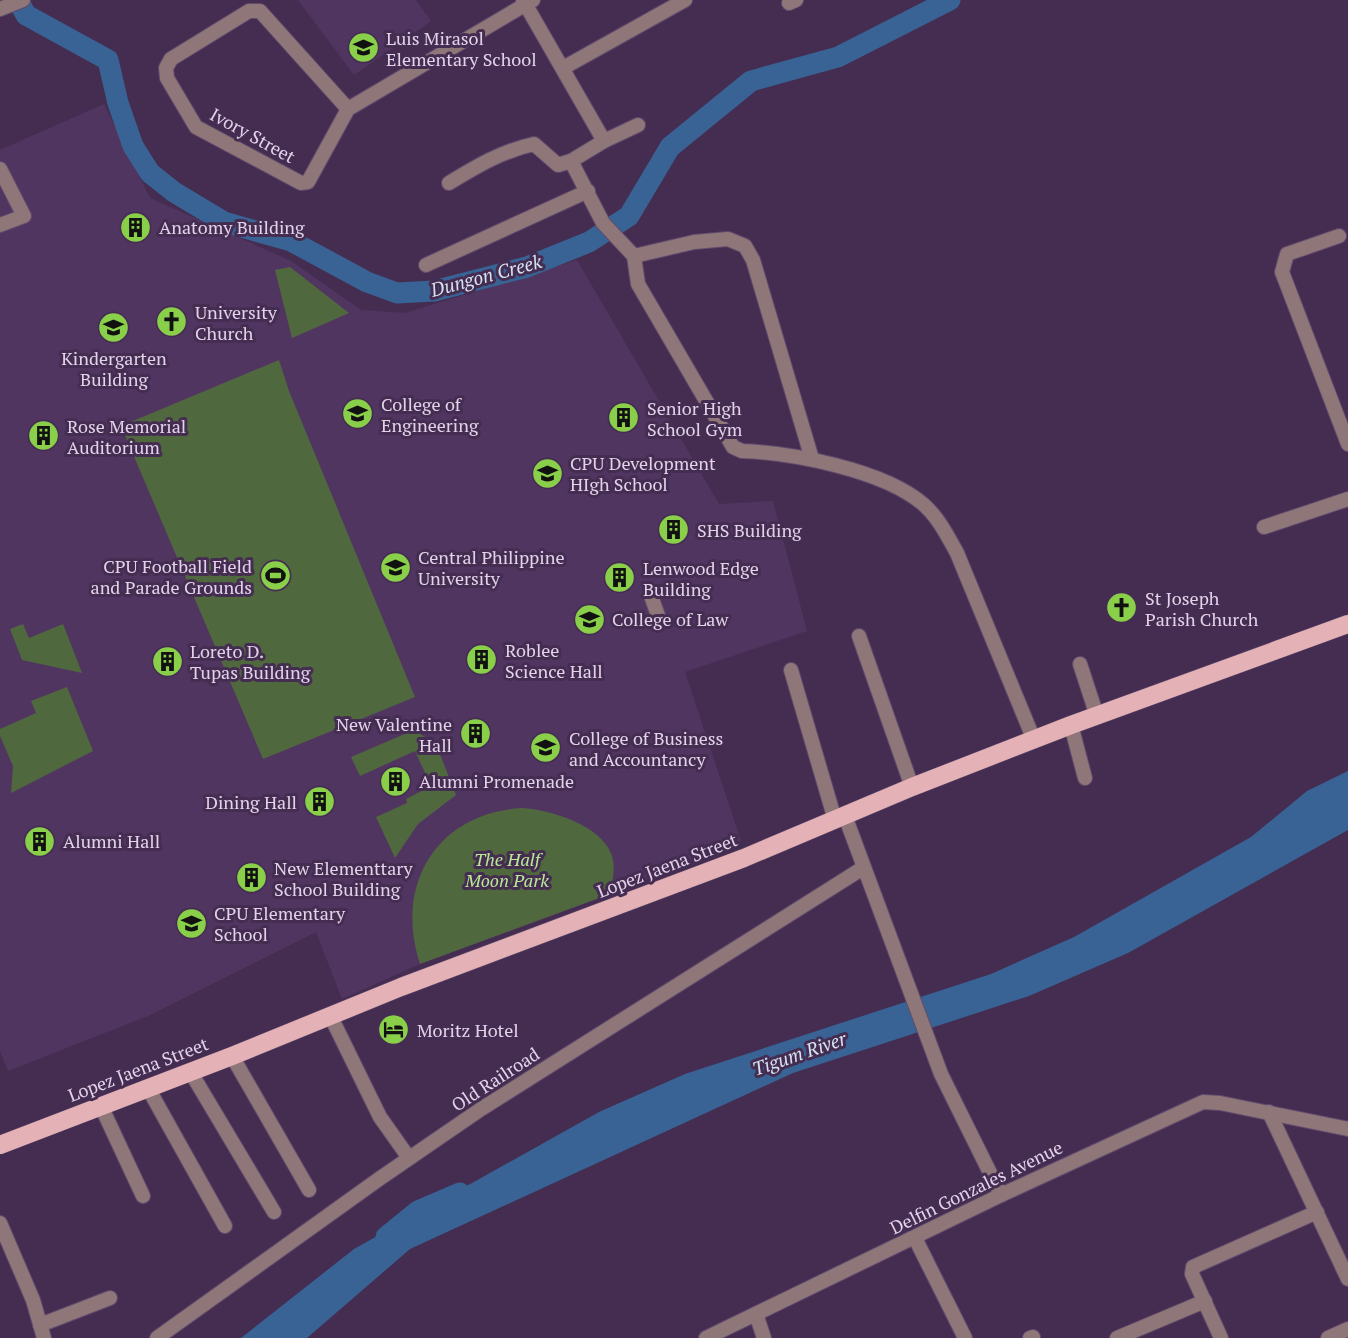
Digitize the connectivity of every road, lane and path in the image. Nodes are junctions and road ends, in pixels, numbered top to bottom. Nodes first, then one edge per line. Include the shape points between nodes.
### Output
1 (23, 0) edge
2 (685, 0) edge
3 (527, 1) edge
4 (0, 9) edge
5 (563, 68) junction
6 (348, 109) junction
7 (638, 125) dead end
8 (604, 141) junction
9 (571, 161) junction
10 (0, 169) edge
11 (449, 183) dead end
12 (587, 191) junction
13 (0, 225) edge
14 (1339, 236) dead end
15 (634, 256) junction
16 (426, 265) dead end
17 (1348, 444) edge
18 (812, 459) junction
19 (1348, 499) edge
20 (1264, 527) dead end
21 (650, 593) dead end
22 (660, 621) dead end
23 (1348, 624) edge
24 (859, 636) dead end
25 (1080, 664) dead end
26 (790, 670) dead end
27 (1097, 716) junction
28 (1070, 725) junction
29 (1034, 740) junction
30 (1085, 778) dead end
31 (912, 787) junction
32 (840, 818) junction
33 (863, 868) junction
34 (330, 1015) junction
35 (232, 1056) junction
36 (190, 1070) junction
37 (148, 1088) junction
38 (101, 1106) junction
39 (1269, 1112) junction
40 (1348, 1129) edge
41 (0, 1145) edge
42 (409, 1158) junction
43 (310, 1190) dead end
44 (1001, 1195) junction
45 (143, 1196) dead end
46 (274, 1212) dead end
47 (1317, 1212) junction
48 (0, 1223) edge
49 (225, 1226) dead end
50 (915, 1238) junction
51 (1348, 1279) edge
52 (110, 1298) dead end
53 (1205, 1301) junction
54 (756, 1314) junction
55 (1348, 1329) edge
56 (42, 1332) edge
57 (157, 1338) edge
58 (706, 1338) edge
59 (764, 1338) edge
60 (965, 1338) edge
61 (1117, 1338) edge
62 (1220, 1338) edge
63 (1328, 1338) edge

1 - 4 street
2 - 5 street
3 - 5 street
3 - 6 street
5 - 8 street
6 - 6 street, Ivory Street via 308,182 301,183 196,127 167,78 166,68 171,59 249,11 260,11
7 - 8 street
8 - 9 street
9 - 11 street via 558,165 534,144 484,162
9 - 12 street
10 - 13 street via 24,216
12 - 15 street via 603,223
12 - 16 street
14 - 17 street via 1286,254 1282,272
15 - 18 street via 638,284 733,447
15 - 18 street via 694,242 728,239 745,246
18 - 29 street via 880,479 922,503 941,525 957,553
19 - 20 street
21 - 22 street
23 - 27 main road, Lopez Jaena Street
24 - 31 street
25 - 27 street
26 - 32 street
27 - 28 main road, Lopez Jaena Street
28 - 29 main road, Lopez Jaena Street
28 - 30 street
29 - 31 main road, Lopez Jaena Street
31 - 32 main road, Lopez Jaena Street
32 - 33 street
32 - 34 main road, Lopez Jaena Street
33 - 42 street, Old Railroad
33 - 44 street via 941,1074
34 - 35 main road, Lopez Jaena Street
34 - 42 street via 367,1094
35 - 36 main road, Lopez Jaena Street
35 - 43 street
36 - 37 main road, Lopez Jaena Street
36 - 46 street
37 - 38 main road, Lopez Jaena Street
37 - 49 street
38 - 41 main road, Lopez Jaena Street
38 - 45 street
39 - 40 street, Delfin Gonzales Avenue
39 - 44 street, Delfin Gonzales Avenue via 1203,1102
39 - 47 street
42 - 57 street, Old Railroad
44 - 50 street, Delfin Gonzales Avenue
47 - 51 street
47 - 53 street via 1193,1267 1192,1275
48 - 56 street
50 - 54 street, Delfin Gonzales Avenue
50 - 60 street
52 - 56 street
53 - 61 street
53 - 62 street
54 - 58 street, Delfin Gonzales Avenue
54 - 59 street
55 - 63 street

